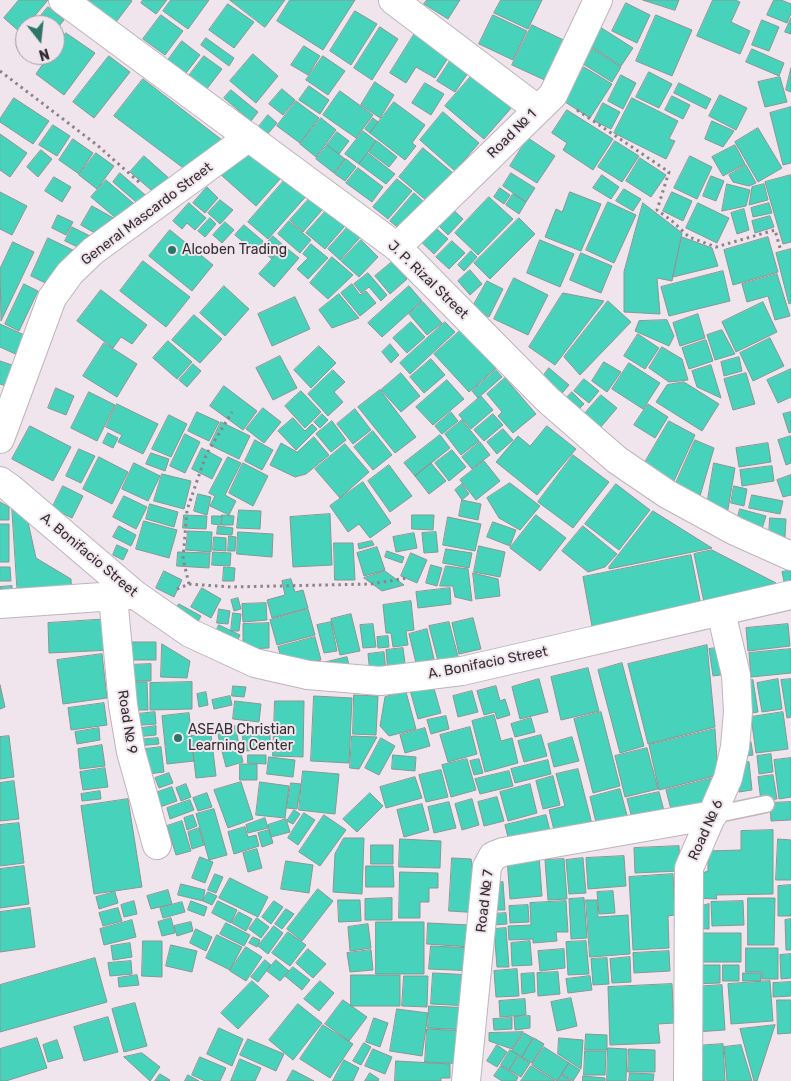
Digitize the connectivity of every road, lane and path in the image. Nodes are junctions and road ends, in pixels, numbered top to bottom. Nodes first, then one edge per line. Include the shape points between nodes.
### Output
1 (63, 0) edge
2 (393, 0) edge
3 (598, 0) edge
4 (0, 71) edge
5 (546, 102) junction
6 (249, 137) junction
7 (161, 201) junction
8 (397, 247) junction
9 (780, 248) dead end
10 (232, 412) dead end
11 (0, 439) edge
12 (0, 481) edge
13 (791, 556) edge
14 (407, 578) dead end
15 (189, 584) junction
16 (791, 594) edge
17 (124, 595) junction
18 (0, 604) edge
19 (721, 612) junction
20 (766, 804) dead end
21 (713, 815) junction
22 (157, 845) dead end
23 (466, 1081) edge
24 (688, 1081) edge

1 - 6 street, J. P. Rizal Street
2 - 5 street
3 - 5 street, Road № 1
4 - 7 path via 97,145
5 - 8 street, Road № 1
5 - 9 path via 669,172 656,210 689,237 716,247 775,230
6 - 7 street, General Mascardo Street
6 - 8 street, J. P. Rizal Street
7 - 11 street, General Mascardo Street via 93,251 70,273 52,298
8 - 13 street, J. P. Rizal Street via 548,400 617,460 667,494 735,531
10 - 15 path via 206,455 187,510 183,559
12 - 17 street, A. Bonifacio Street
14 - 15 path via 371,584 231,587
15 - 17 path via 172,591
16 - 19 street, A. Bonifacio Street
17 - 18 street
17 - 19 street, A. Bonifacio Street via 190,633 255,663 308,675 380,681 462,671
17 - 22 street, Road № 9 via 123,705
19 - 21 street, Road № 6 via 736,675 738,712 728,778
20 - 21 lane
21 - 23 street, Road № 7 via 492,856 487,867
21 - 24 street, Road № 6 via 688,868

